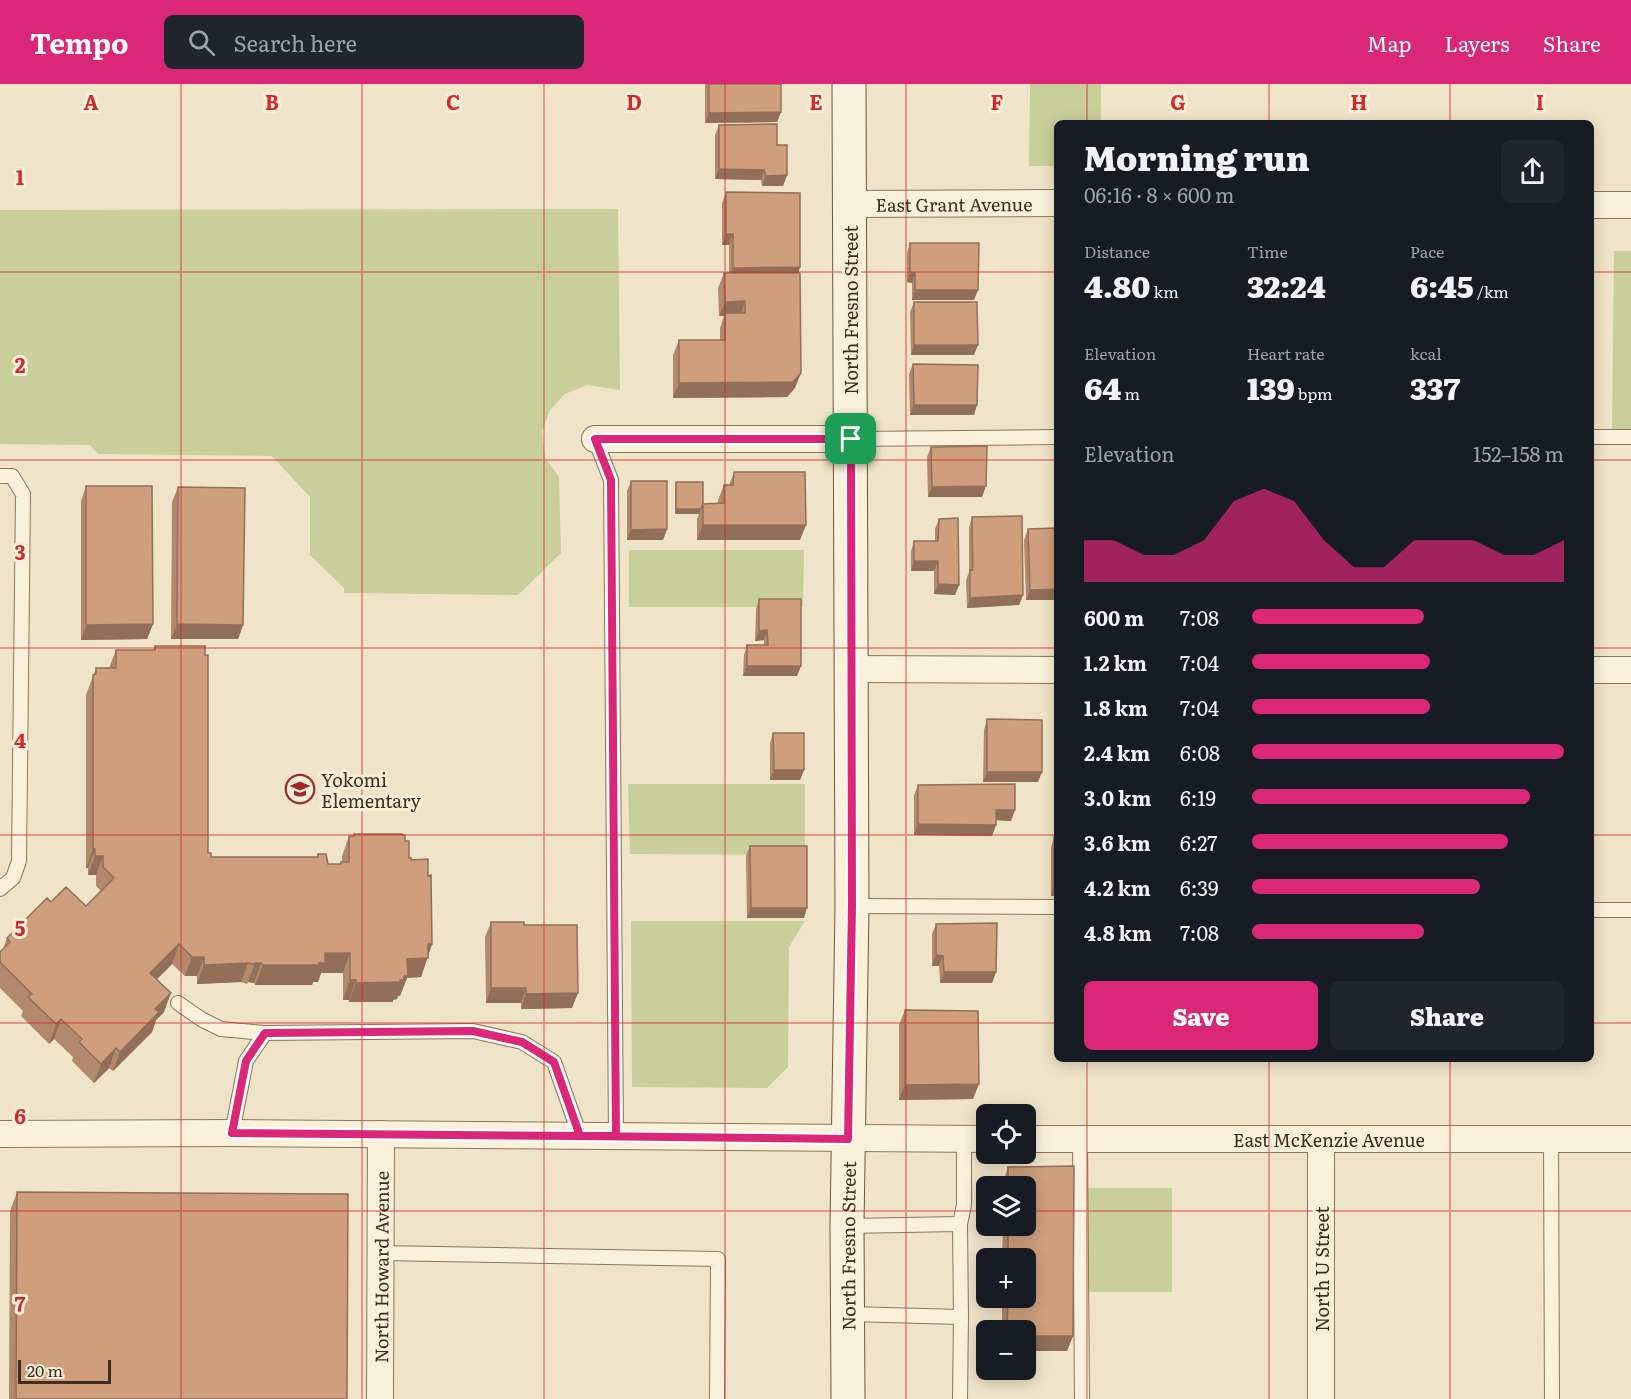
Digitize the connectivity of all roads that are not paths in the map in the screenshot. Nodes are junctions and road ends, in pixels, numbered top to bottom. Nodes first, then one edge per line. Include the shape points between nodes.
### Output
1 (849, 84) edge
2 (850, 204) junction
3 (1054, 204) edge
4 (1594, 205) edge
5 (1631, 205) edge
6 (1054, 437) edge
7 (1594, 437) edge
8 (1631, 437) edge
9 (595, 439) joint
10 (851, 439) junction
11 (0, 476) edge
12 (851, 669) junction
13 (1054, 670) edge
14 (1594, 670) edge
15 (1631, 670) edge
16 (0, 889) edge
17 (852, 906) junction
18 (1054, 907) edge
19 (1594, 910) edge
20 (1631, 910) edge
21 (178, 1003) dead end
22 (265, 1033) junction
23 (232, 1133) junction
24 (0, 1134) edge
25 (381, 1134) junction
26 (580, 1136) junction
27 (616, 1136) junction
28 (848, 1139) junction
29 (975, 1139) edge
30 (1036, 1139) edge
31 (1080, 1139) junction
32 (1321, 1139) junction
33 (1551, 1139) junction
34 (1631, 1139) edge
35 (960, 1224) junction
36 (847, 1226) junction
37 (380, 1253) junction
38 (848, 1314) junction
39 (961, 1317) junction
40 (380, 1399) edge
41 (717, 1399) edge
42 (848, 1399) edge
43 (960, 1399) edge
44 (1082, 1399) edge
45 (1321, 1399) edge
46 (1552, 1399) edge

1 - 2 main road, North Fresno Street
2 - 3 street, East Grant Avenue
2 - 10 main road, North Fresno Street
4 - 5 street
6 - 10 lane
7 - 8 lane
9 - 10 street
9 - 27 lane via 611,480
10 - 12 main road, North Fresno Street
11 - 16 lane via 12,476 23,494 19,861 13,878
12 - 13 street
12 - 17 main road, North Fresno Street
14 - 15 street
17 - 18 lane
17 - 28 main road, North Fresno Street
19 - 20 lane
21 - 22 lane via 221,1029
22 - 23 lane via 246,1061
22 - 26 lane via 473,1031 522,1042 554,1062
23 - 24 street
23 - 25 street
25 - 26 street
25 - 37 street, North Howard Avenue
26 - 27 street
27 - 28 street
28 - 29 street
28 - 36 main road, North Fresno Street
29 - 35 lane
30 - 31 street, East McKenzie Avenue
31 - 32 street, East McKenzie Avenue
31 - 44 lane
32 - 33 street, East McKenzie Avenue
32 - 45 street, North U Street
33 - 34 street, East McKenzie Avenue
33 - 46 lane
35 - 36 lane
35 - 39 lane
36 - 38 main road, North Fresno Street
37 - 40 street, North Howard Avenue
37 - 41 lane via 718,1259
38 - 39 lane
38 - 42 main road, North Fresno Street
39 - 43 lane

